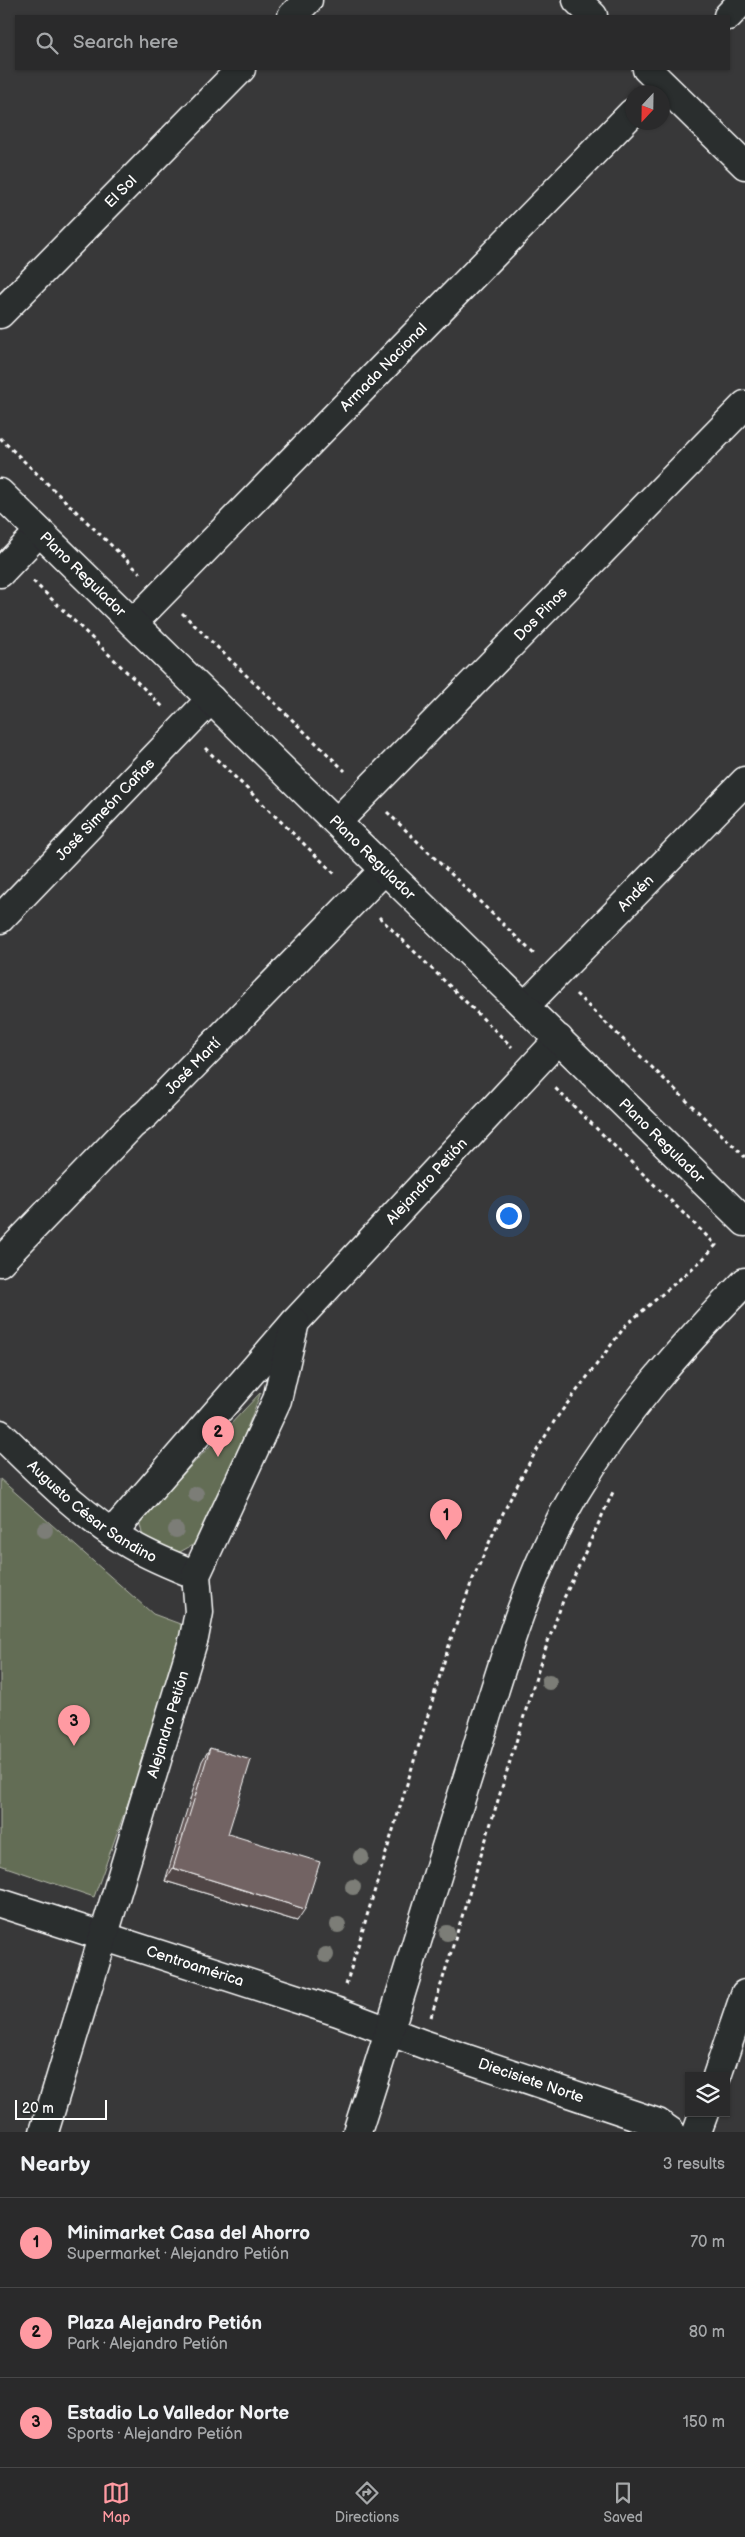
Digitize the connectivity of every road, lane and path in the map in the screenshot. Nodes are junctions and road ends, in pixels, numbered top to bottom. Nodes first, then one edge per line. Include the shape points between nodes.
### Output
1 (308, 0) edge
2 (577, 0) edge
3 (744, 0) edge
4 (293, 15) edge
5 (592, 15) edge
6 (729, 15) edge
7 (240, 70) edge
8 (659, 78) edge
9 (625, 120) edge
10 (745, 165) edge
11 (0, 314) edge
12 (745, 405) edge
13 (0, 493) edge
14 (39, 532) junction
15 (0, 573) edge
16 (133, 623) junction
17 (211, 699) junction
18 (745, 781) edge
19 (337, 822) junction
20 (385, 869) junction
21 (0, 918) edge
22 (525, 1006) junction
23 (559, 1039) junction
24 (745, 1222) edge
25 (716, 1245) dead end
26 (0, 1262) edge
27 (745, 1282) edge
28 (295, 1322) junction
29 (0, 1434) edge
30 (616, 1487) dead end
31 (112, 1533) junction
32 (196, 1575) junction
33 (0, 1903) edge
34 (104, 1937) junction
35 (745, 1994) edge
36 (338, 2012) junction
37 (390, 2031) junction
38 (423, 2044) junction
39 (718, 2072) edge
40 (703, 2117) edge
41 (44, 2132) edge
42 (358, 2132) edge
43 (671, 2132) edge
44 (697, 2132) edge

1 - 4 street
2 - 5 street
3 - 6 street
7 - 11 street, El Sol
8 - 10 street
9 - 16 street, Armada Nacional
12 - 19 street, Dos Pinos
13 - 14 street, Plano Regulador
14 - 15 street
14 - 16 street, Plano Regulador
16 - 17 street, Plano Regulador
17 - 19 street, Plano Regulador
17 - 21 street, José Simeón Cañas
18 - 22 street, Andén
19 - 20 street, Plano Regulador
20 - 22 street, Plano Regulador
20 - 26 street, José Martí
22 - 23 street, Plano Regulador
23 - 24 street, Plano Regulador
23 - 28 street, Alejandro Petión
25 - 36 path via 626,1325 555,1420 496,1525 450,1640
27 - 37 street via 686,1342 618,1427 574,1495 537,1569 504,1660
28 - 31 street, Alejandro Petión
28 - 32 street via 277,1400
29 - 31 street, Augusto César Sandino via 67,1498
30 - 38 path via 564,1598 541,1661
31 - 32 street, Augusto César Sandino via 156,1558
32 - 34 street, Alejandro Petión via 199,1594 196,1632
33 - 34 street, Centroamérica
34 - 36 street, Centroamérica
34 - 41 street, Alejandro Petión
35 - 39 street
36 - 37 street, Centroamérica
37 - 38 street, Diecisiete Norte
37 - 42 street
38 - 43 street, Diecisiete Norte via 658,2123
40 - 44 street

